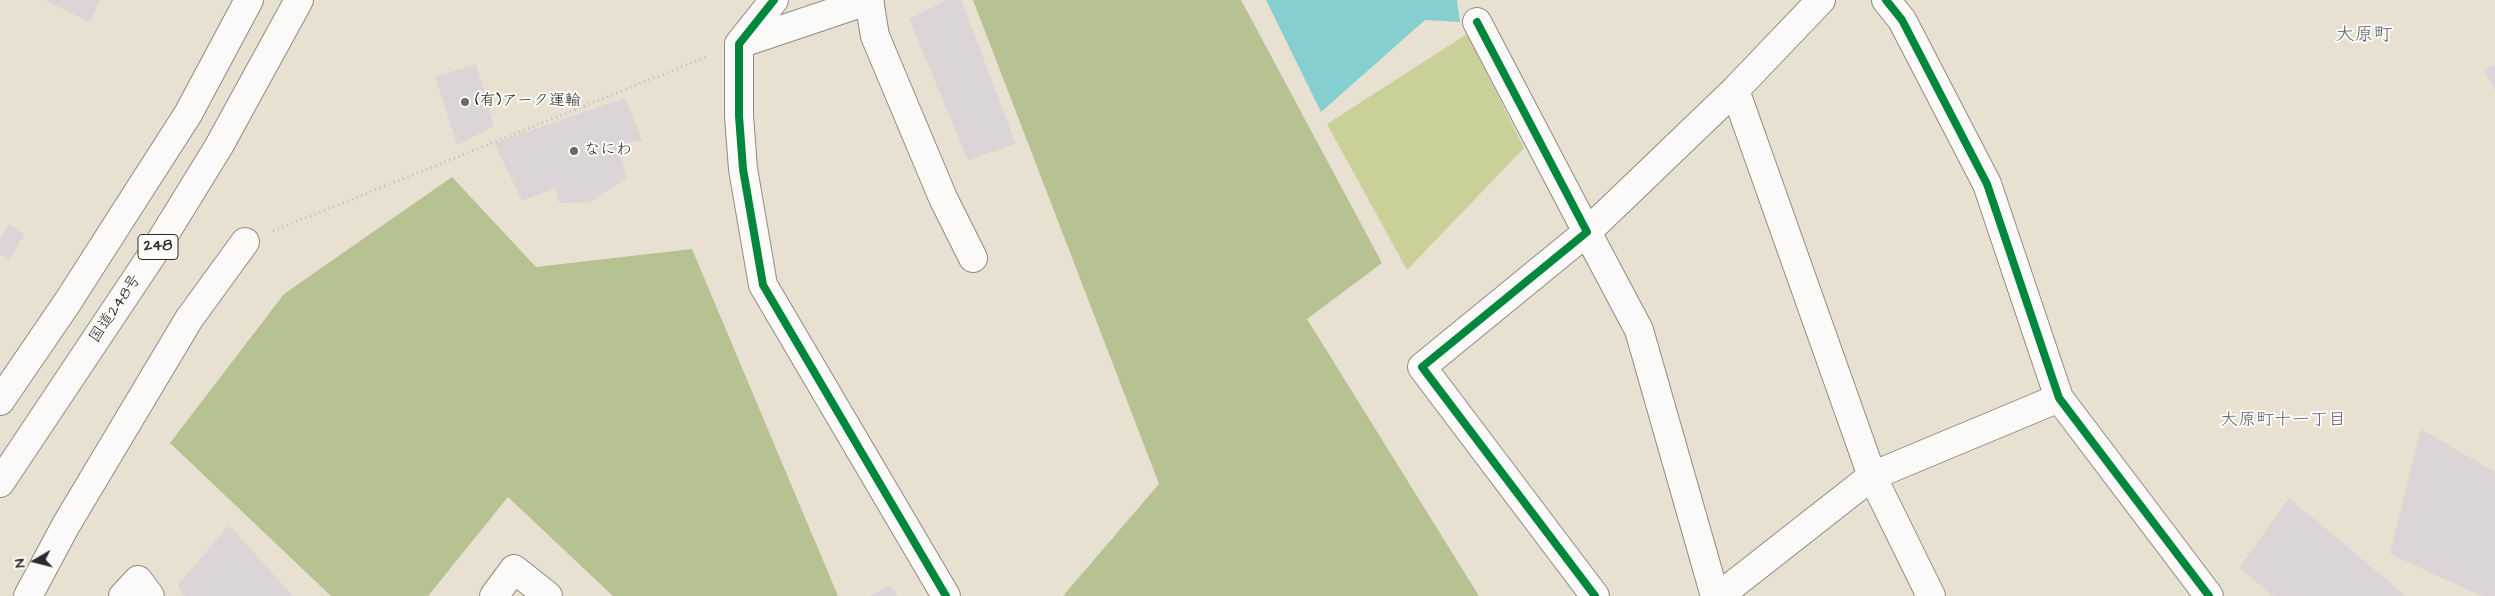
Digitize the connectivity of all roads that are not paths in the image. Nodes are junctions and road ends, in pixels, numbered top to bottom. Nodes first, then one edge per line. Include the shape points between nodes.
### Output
1 (249, 0) edge
2 (299, 0) edge
3 (774, 0) edge
4 (869, 0) edge
5 (1821, 0) edge
6 (1886, 0) edge
7 (1477, 22) dead end
8 (739, 44) junction
9 (1734, 90) junction
10 (1587, 232) junction
11 (245, 242) road end
12 (973, 258) dead end
13 (67, 303) junction
14 (0, 371) edge
15 (2059, 398) junction
16 (0, 401) edge
17 (1872, 476) junction
18 (0, 483) edge
19 (28, 596) edge
20 (124, 596) edge
21 (150, 596) edge
22 (494, 596) edge
23 (548, 596) edge
24 (946, 596) edge
25 (1595, 596) edge
26 (1715, 596) edge
27 (1719, 596) edge
28 (1931, 596) edge
29 (2209, 596) edge

1 - 13 main road, 248 via 188,114
2 - 18 main road, 国道248号 / 248 via 219,146 152,255
3 - 8 main road
4 - 8 main road
4 - 12 main road via 875,36 943,198
5 - 9 main road
6 - 15 main road via 1902,20 1988,184
7 - 10 main road
8 - 24 main road via 743,169 763,284
9 - 10 main road
9 - 17 main road
10 - 25 main road via 1422,367
10 - 26 main road via 1639,330
11 - 19 main road via 190,319 66,525
13 - 14 main road
13 - 16 main road, 248
15 - 17 main road
15 - 29 main road
17 - 27 main road
17 - 28 main road
20 - 21 main road via 138,580
22 - 23 main road via 514,569

